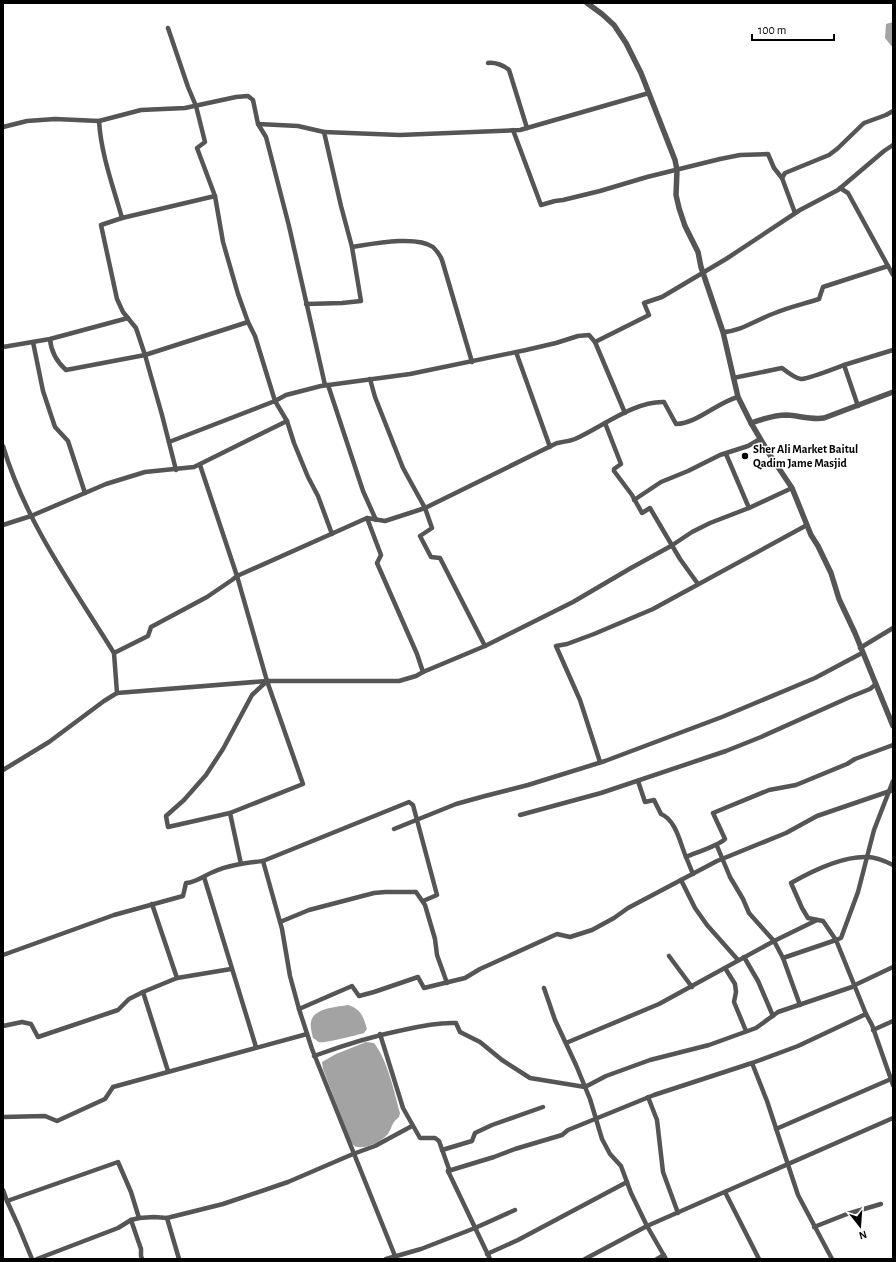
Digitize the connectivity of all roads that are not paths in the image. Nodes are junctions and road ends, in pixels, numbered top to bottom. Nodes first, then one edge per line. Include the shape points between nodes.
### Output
1 (587, 3) edge
2 (168, 28) dead end
3 (488, 63) dead end
4 (649, 93) junction
5 (196, 106) junction
6 (893, 111) edge
7 (99, 121) junction
8 (258, 124) junction
9 (3, 126) edge
10 (527, 128) junction
11 (513, 130) junction
12 (324, 132) junction
13 (893, 145) edge
14 (677, 170) junction
15 (782, 178) junction
16 (840, 188) junction
17 (215, 196) junction
18 (795, 213) junction
19 (122, 218) junction
20 (352, 247) junction
21 (888, 266) junction
22 (703, 272) junction
23 (893, 275) edge
24 (306, 304) junction
25 (128, 318) junction
26 (248, 322) junction
27 (723, 332) junction
28 (50, 339) junction
29 (33, 342) junction
30 (595, 342) junction
31 (3, 347) edge
32 (893, 350) edge
33 (516, 352) junction
34 (145, 355) junction
35 (472, 362) junction
36 (844, 365) junction
37 (732, 378) junction
38 (370, 379) junction
39 (326, 385) junction
40 (893, 392) edge
41 (738, 397) junction
42 (275, 401) junction
43 (858, 406) junction
44 (625, 413) junction
45 (287, 421) junction
46 (751, 423) junction
47 (605, 424) junction
48 (760, 439) junction
49 (169, 442) junction
50 (3, 446) edge
51 (550, 447) junction
52 (726, 454) junction
53 (200, 465) junction
54 (176, 470) junction
55 (792, 488) junction
56 (85, 493) junction
57 (634, 500) junction
58 (425, 508) junction
59 (749, 508) junction
60 (31, 516) junction
61 (367, 518) junction
62 (376, 520) junction
63 (807, 524) junction
64 (3, 525) edge
65 (332, 534) junction
66 (671, 546) junction
67 (237, 576) junction
68 (698, 584) junction
69 (893, 628) edge
70 (485, 646) junction
71 (861, 650) junction
72 (114, 653) junction
73 (423, 672) junction
74 (267, 681) junction
75 (876, 684) junction
76 (118, 693) junction
77 (893, 726) edge
78 (893, 745) edge
79 (600, 762) junction
80 (3, 770) edge
81 (638, 781) junction
82 (893, 781) edge
83 (891, 790) edge
84 (230, 813) junction
85 (520, 815) dead end
86 (417, 820) junction
87 (394, 828) dead end
88 (717, 846) junction
89 (686, 857) junction
90 (867, 857) junction
91 (722, 859) junction
92 (263, 861) junction
93 (241, 864) junction
94 (893, 865) edge
95 (693, 874) junction
96 (204, 877) junction
97 (681, 880) junction
98 (423, 901) junction
99 (152, 904) junction
100 (817, 920) junction
101 (280, 922) junction
102 (836, 940) junction
103 (774, 941) junction
104 (3, 955) edge
105 (669, 956) dead end
106 (744, 957) junction
107 (783, 958) junction
108 (738, 960) junction
109 (893, 967) edge
110 (725, 968) junction
111 (232, 969) junction
112 (177, 978) junction
113 (447, 983) junction
114 (855, 984) junction
115 (692, 987) junction
116 (544, 988) dead end
117 (143, 992) junction
118 (800, 1004) junction
119 (298, 1009) junction
120 (866, 1014) junction
121 (773, 1016) junction
122 (893, 1021) edge
123 (3, 1026) edge
124 (873, 1030) junction
125 (746, 1031) junction
126 (306, 1034) junction
127 (380, 1034) junction
128 (566, 1043) junction
129 (256, 1047) junction
130 (314, 1056) junction
131 (752, 1062) junction
132 (168, 1071) junction
133 (891, 1079) junction
134 (893, 1085) edge
135 (585, 1087) junction
136 (648, 1097) junction
137 (543, 1107) dead end
138 (3, 1117) edge
139 (596, 1118) junction
140 (893, 1118) edge
141 (412, 1126) junction
142 (776, 1129) junction
143 (442, 1150) junction
144 (353, 1154) junction
145 (787, 1165) junction
146 (448, 1171) junction
147 (627, 1182) junction
148 (3, 1190) edge
149 (725, 1192) junction
150 (6, 1201) junction
151 (881, 1204) dead end
152 (515, 1210) dead end
153 (678, 1213) junction
154 (139, 1218) junction
155 (167, 1218) junction
156 (131, 1220) junction
157 (647, 1226) junction
158 (814, 1227) junction
159 (475, 1228) junction
160 (395, 1256) junction
161 (489, 1257) edge
162 (665, 1257) edge
163 (32, 1259) edge
164 (37, 1259) edge
165 (142, 1259) edge
166 (179, 1259) edge
167 (388, 1259) edge
168 (585, 1259) edge
169 (657, 1259) edge
170 (759, 1259) edge
171 (832, 1259) edge

1 - 4 street via 614,25 642,73
2 - 5 street
3 - 10 street via 493,62 508,70
4 - 10 street
4 - 14 street
5 - 7 street via 141,110
5 - 8 street via 248,96 253,100
5 - 17 street via 205,142 197,148
6 - 15 street via 864,123 838,149 785,173
7 - 9 street via 55,119
7 - 19 street via 104,157
8 - 12 street via 298,126
8 - 24 street via 266,137
10 - 11 street
11 - 12 street via 400,136
11 - 14 street via 541,205
12 - 20 street
13 - 16 street
14 - 15 street via 740,155 768,154
14 - 22 street via 676,195 679,208 698,252
15 - 18 street
16 - 18 street
16 - 21 street via 848,193
17 - 19 street
17 - 26 street via 223,242
18 - 22 street
19 - 25 street via 101,225 117,299
20 - 24 street via 361,300
20 - 35 street via 387,242 411,242 424,243 432,247 442,260
21 - 23 street
21 - 27 street via 823,287 819,299 774,313 744,327
22 - 27 street
22 - 30 street via 662,297 644,303 649,315
24 - 39 street
25 - 28 street
25 - 34 street via 136,328
26 - 34 street
26 - 42 street via 255,336
27 - 37 street
28 - 29 street
28 - 34 street via 57,362 66,370
29 - 31 street
29 - 56 street via 43,391 55,427 68,441
30 - 33 street via 589,336 578,336
30 - 44 street
32 - 36 street
33 - 35 street
33 - 51 street
34 - 49 street
35 - 38 street
36 - 37 street via 802,379 782,368
36 - 43 street
37 - 41 street
38 - 39 street
38 - 58 street via 403,468
39 - 42 street via 286,395
39 - 62 street via 363,491
40 - 43 street
41 - 44 street via 728,399 684,424 676,424 664,402 655,402
41 - 46 street
42 - 45 street
42 - 49 street
43 - 46 street via 814,420 799,416 781,416
44 - 47 street
45 - 53 street
45 - 65 street
46 - 48 street
47 - 51 street via 574,440
47 - 57 street via 621,464 614,471
48 - 52 street
48 - 55 street
49 - 54 street
50 - 60 street
51 - 58 street
52 - 57 street via 661,482
52 - 59 street
53 - 54 street
53 - 67 street
54 - 56 street via 145,472
55 - 59 street
55 - 63 street
56 - 60 street
57 - 66 street via 642,513 650,508
58 - 62 street via 385,521
58 - 70 street via 432,528 420,536 431,557 440,558
59 - 66 street via 710,523
60 - 64 street
60 - 72 street
61 - 62 street
61 - 65 street
61 - 73 street via 381,555 377,563
63 - 68 street
63 - 71 street via 831,573
65 - 67 street
66 - 68 street
66 - 70 street via 572,602
67 - 72 street via 207,597 151,627 148,636
67 - 74 street
68 - 79 street via 653,609 594,634 556,646 580,700
69 - 71 street
70 - 73 street
71 - 75 street
71 - 79 street via 796,686 722,717
72 - 76 street
73 - 74 street via 399,681
74 - 76 street
74 - 84 street via 303,784
74 - 84 street via 252,695 206,775 166,816 168,826
75 - 77 street
75 - 81 street via 870,689 749,742
76 - 80 street via 49,742
78 - 88 street via 796,785 769,790 713,813 725,839
79 - 86 street via 456,804
81 - 85 street
81 - 89 street via 645,802 654,800 661,814 672,823
82 - 83 street
83 - 90 street via 874,830
83 - 91 street via 817,816 786,834
84 - 93 street
86 - 87 street
86 - 92 street via 413,805 409,802
86 - 98 street via 437,895
88 - 89 street via 711,846
88 - 91 street
89 - 95 street
90 - 94 street
90 - 100 street via 842,861 791,882 808,918
90 - 102 street via 849,918 841,938
91 - 95 street
91 - 103 street via 749,913
92 - 93 street
92 - 101 street
93 - 96 street
95 - 97 street
96 - 99 street via 186,883 183,896
96 - 111 street
97 - 108 street via 707,925
97 - 113 street via 592,930 570,937 557,934 465,978
98 - 101 street via 416,892 379,892 309,910
98 - 113 street
99 - 104 street
99 - 112 street
100 - 102 street via 823,921
100 - 103 street
101 - 119 street
102 - 107 street
102 - 114 street
103 - 106 street
103 - 107 street
105 - 115 street
106 - 108 street
106 - 121 street
107 - 118 street
108 - 110 street
109 - 114 street
110 - 115 street
110 - 125 street via 735,984 734,1002
111 - 112 street
111 - 129 street
112 - 117 street
113 - 119 street via 424,988 418,977 359,996 352,986
114 - 118 street via 838,993
114 - 120 street
115 - 128 street via 659,1004
116 - 128 street
117 - 123 street via 129,999 118,1010 38,1037 31,1024 22,1022
117 - 132 street
118 - 121 street
119 - 126 street
120 - 124 street
120 - 131 street via 798,1046
121 - 125 street via 756,1028
122 - 124 street
124 - 133 street
125 - 135 street via 709,1045 650,1060 606,1076
126 - 129 street
126 - 130 street
127 - 130 street
127 - 135 street via 420,1026 456,1023 460,1032 480,1042 530,1078
127 - 141 street via 403,1108
128 - 135 street
129 - 132 street
130 - 144 street
131 - 136 street
131 - 142 street
132 - 138 street via 113,1087 105,1099 57,1121 45,1116
133 - 134 street
133 - 142 street
135 - 139 street
136 - 139 street
136 - 153 street via 657,1120 663,1172
137 - 143 street via 475,1133 472,1141
139 - 146 street via 562,1135
139 - 147 street via 602,1139 610,1154 621,1166
140 - 145 street
141 - 143 street via 420,1138 439,1140
141 - 144 street via 375,1146
142 - 145 street
143 - 146 street
144 - 155 street via 288,1182 223,1204
144 - 160 street
145 - 149 street
145 - 158 street
146 - 159 street
147 - 157 street
147 - 161 street
148 - 150 street
149 - 153 street
149 - 170 street
150 - 154 street via 118,1162 132,1192
150 - 163 street
151 - 158 street
152 - 159 street
153 - 157 street
154 - 155 street
154 - 156 street
155 - 166 street
156 - 164 street via 118,1228
156 - 165 street
157 - 162 street
157 - 168 street
158 - 171 street
159 - 160 street
159 - 161 street
160 - 167 street
162 - 169 street

